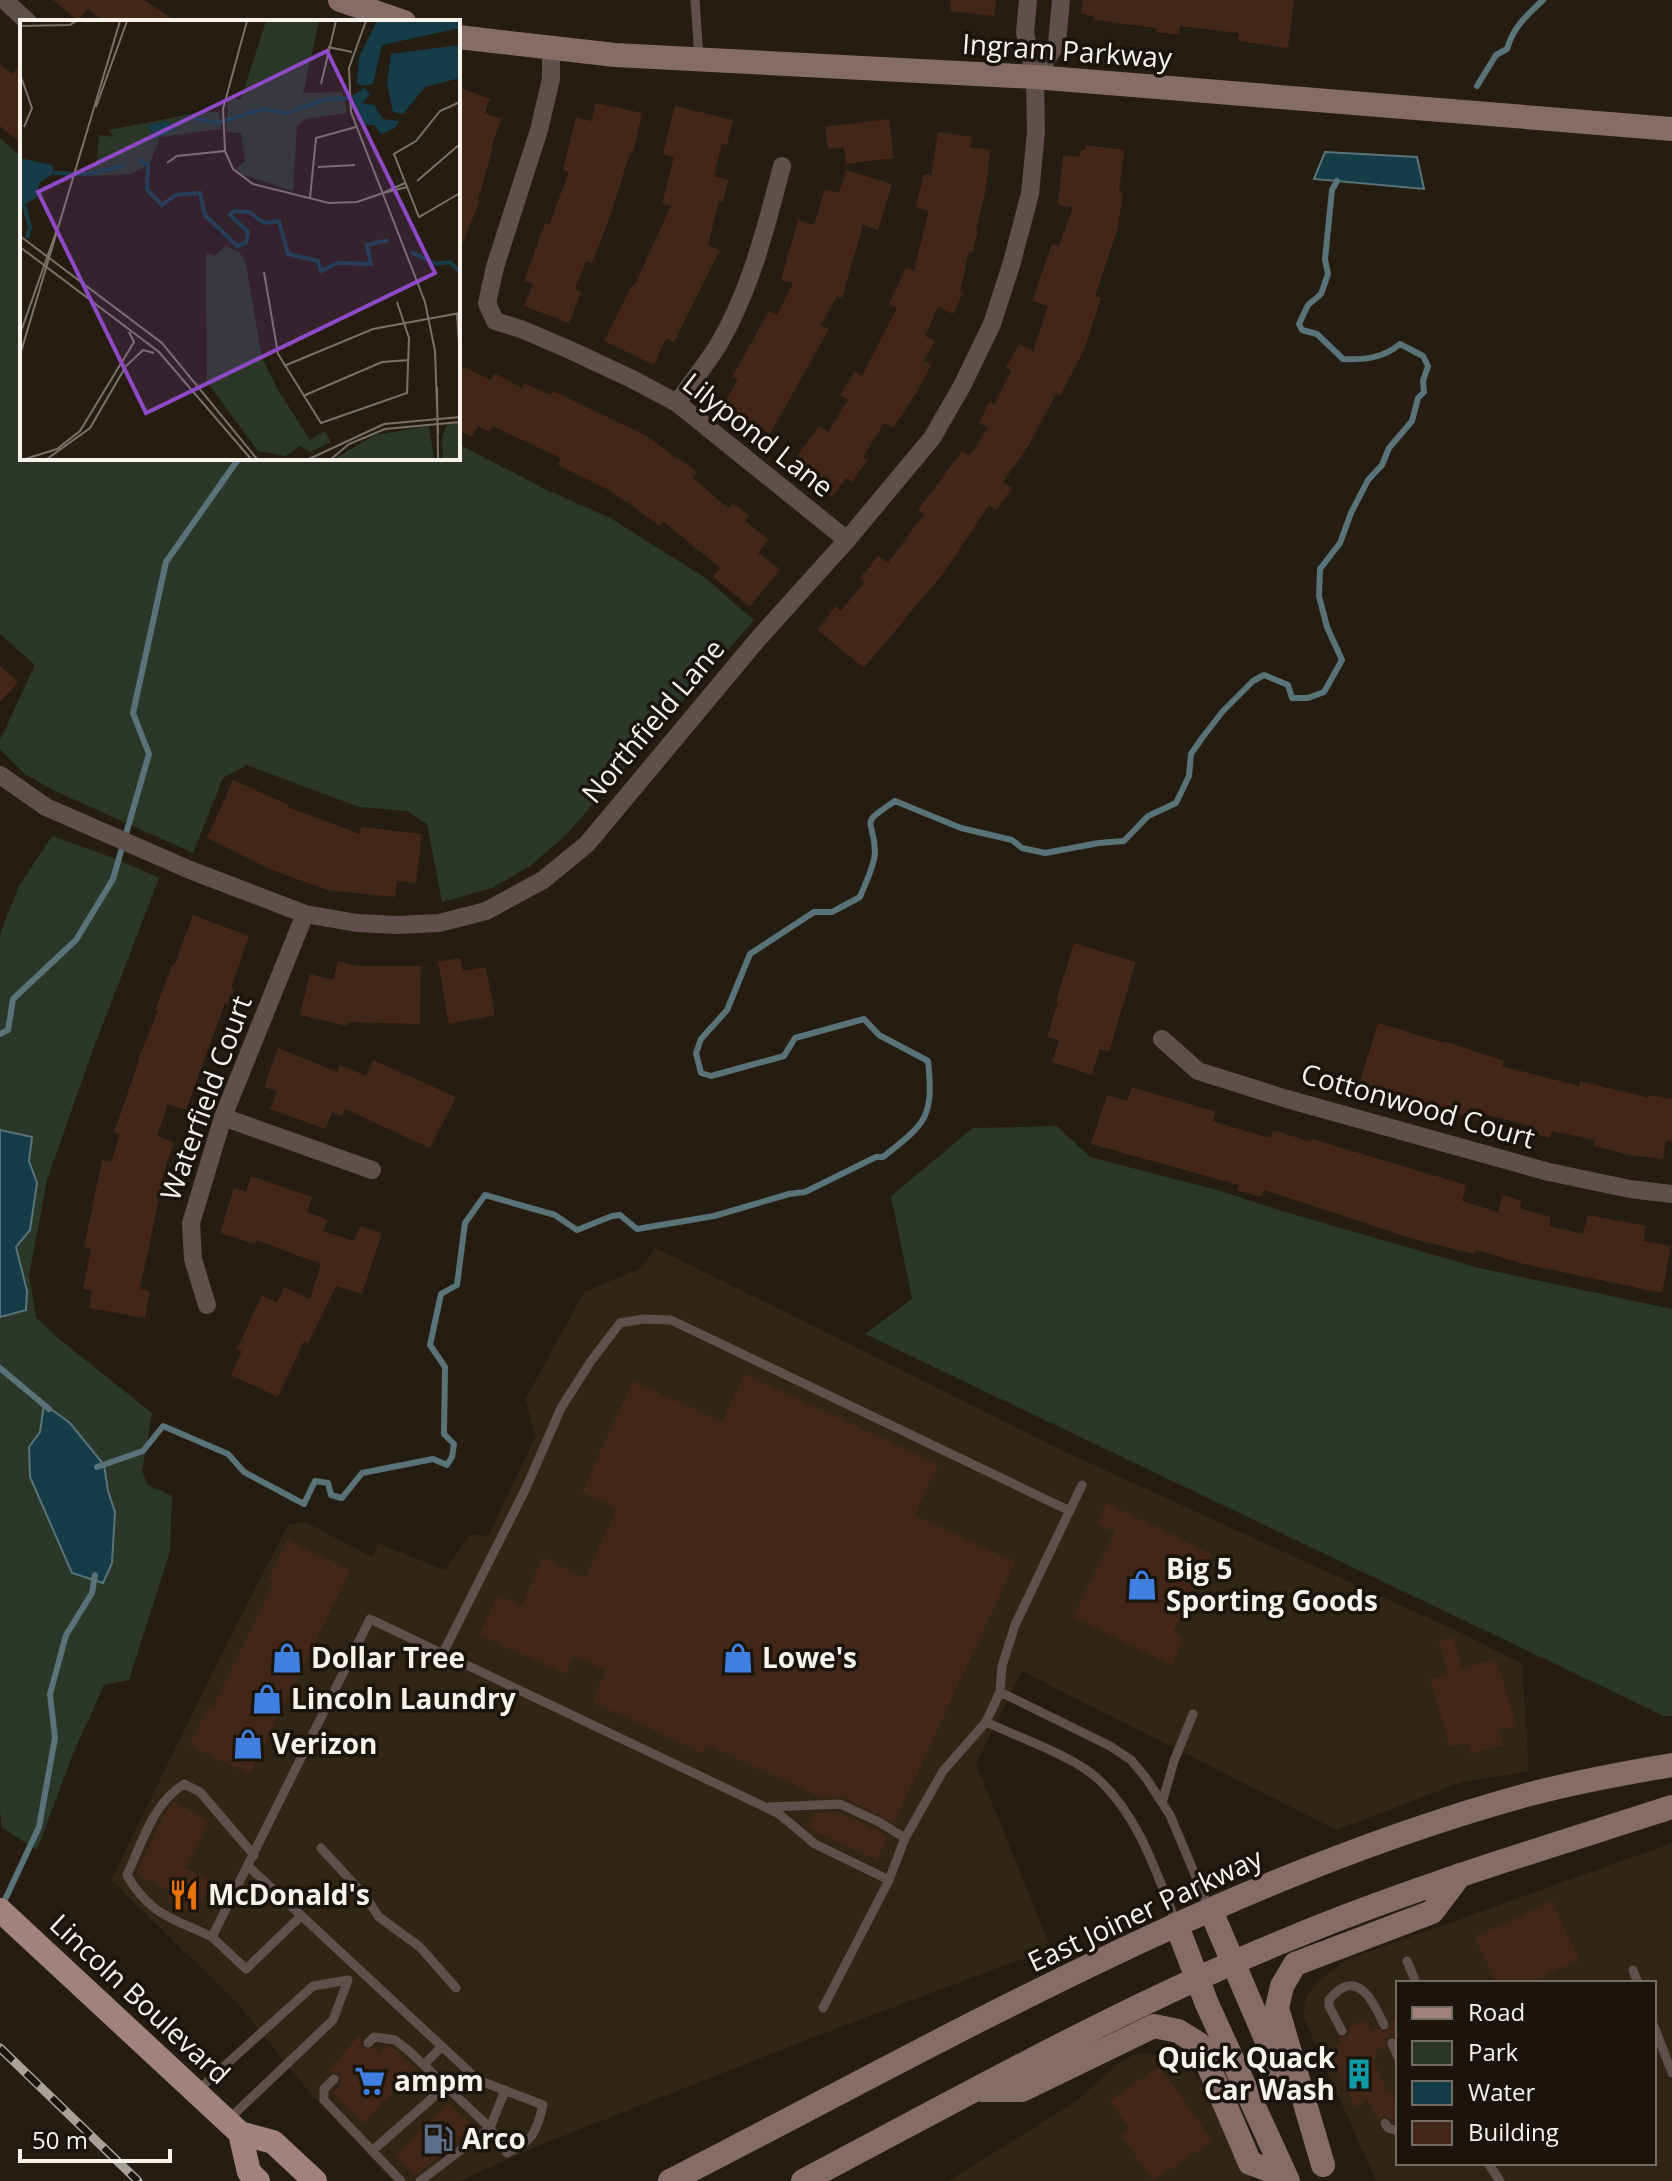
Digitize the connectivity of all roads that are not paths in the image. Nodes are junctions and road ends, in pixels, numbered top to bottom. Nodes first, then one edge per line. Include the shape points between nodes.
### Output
1 (4, 0) edge
2 (340, 0) edge
3 (695, 0) edge
4 (1028, 0) edge
5 (1061, 0) edge
6 (26, 20) edge
7 (398, 20) edge
8 (460, 37) edge
9 (551, 48) junction
10 (699, 58) junction
11 (1035, 77) junction
12 (1672, 129) edge
13 (782, 166) dead end
14 (677, 403) junction
15 (847, 540) junction
16 (0, 775) edge
17 (305, 914) junction
18 (1162, 1039) dead end
19 (223, 1117) junction
20 (372, 1170) dead end
21 (1672, 1194) edge
22 (207, 1305) dead end
23 (1082, 1485) dead end
24 (1070, 1511) junction
25 (443, 1653) junction
26 (1000, 1692) junction
27 (1193, 1714) dead end
28 (986, 1722) junction
29 (1672, 1765) edge
30 (1162, 1803) junction
31 (765, 1807) junction
32 (1672, 1807) edge
33 (905, 1838) junction
34 (321, 1848) dead end
35 (254, 1855) junction
36 (249, 1867) junction
37 (1460, 1875) junction
38 (889, 1880) junction
39 (0, 1910) edge
40 (1211, 1911) junction
41 (301, 1916) junction
42 (1177, 1926) junction
43 (212, 1937) junction
44 (1407, 1961) dead end
45 (1232, 1964) junction
46 (1633, 1970) dead end
47 (1197, 1979) junction
48 (1415, 1981) edge
49 (1637, 1981) edge
50 (456, 1988) dead end
51 (823, 2008) dead end
52 (1384, 2025) dead end
53 (1342, 2031) dead end
54 (1656, 2031) edge
55 (368, 2043) dead end
56 (1392, 2043) dead end
57 (442, 2046) junction
58 (1396, 2052) edge
59 (424, 2065) junction
60 (1672, 2073) edge
61 (334, 2079) dead end
62 (446, 2086) junction
63 (505, 2090) junction
64 (977, 2090) junction
65 (196, 2091) junction
66 (1385, 2123) dead end
67 (234, 2127) junction
68 (490, 2128) junction
69 (1396, 2130) edge
70 (368, 2148) junction
71 (1327, 2173) edge
72 (1287, 2178) edge
73 (258, 2181) edge
74 (315, 2181) edge
75 (401, 2181) edge
76 (420, 2181) edge
77 (670, 2181) edge
78 (803, 2181) edge

1 - 6 street
2 - 7 main road
3 - 10 lane
4 - 11 street, Northfield Lane via 1025,33
5 - 11 street via 1057,43
8 - 9 main road, Ingram Parkway
9 - 10 main road, Ingram Parkway
9 - 14 street, Lilypond Lane via 551,79 539,130 487,303 495,321 570,350
10 - 11 main road, Ingram Parkway
11 - 12 main road, Ingram Parkway
11 - 15 street, Northfield Lane via 1030,194 992,324 932,438
13 - 14 street via 763,242 742,296 717,346
14 - 15 street, Lilypond Lane
15 - 17 street, Northfield Lane via 587,844 543,880 486,911 439,923 357,923
16 - 17 street, Northfield Lane via 46,807
17 - 19 street, Waterfield Court
18 - 21 street, Cottonwood Court via 1198,1071 1287,1099 1536,1169
19 - 20 street
19 - 22 street, Waterfield Court via 191,1223 193,1259
23 - 24 lane
24 - 25 lane via 671,1320 620,1323 561,1408
24 - 26 lane via 1015,1625
25 - 31 lane
25 - 35 lane via 370,1619
26 - 28 lane
26 - 30 lane via 1131,1760
27 - 30 lane
28 - 33 lane via 943,1771
28 - 42 lane via 1096,1777 1140,1835
29 - 40 main road, East Joiner Parkway via 1529,1795 1448,1820 1290,1876
30 - 40 lane
31 - 33 lane via 840,1804
31 - 38 lane via 815,1844
32 - 37 main road
33 - 38 lane
34 - 50 lane via 379,1917 420,1947
35 - 36 lane
35 - 43 lane via 200,1792 184,1784 159,1808 127,1875 137,1892 170,1920
36 - 41 lane
36 - 43 lane
37 - 45 main road
37 - 71 main road via 1432,1912 1295,1964 1282,1986 1277,2008
38 - 51 lane
39 - 65 main road, Lincoln Boulevard
40 - 42 main road, East Joiner Parkway
40 - 45 main road
41 - 43 lane via 246,1969
41 - 57 lane
42 - 47 main road
42 - 77 main road, East Joiner Parkway
44 - 48 lane
45 - 47 main road
45 - 71 main road
46 - 49 lane
47 - 64 main road
47 - 72 main road
52 - 53 lane via 1365,1990 1343,1987 1329,2000
54 - 60 lane
55 - 59 lane via 374,2037 395,2040
56 - 58 lane
57 - 59 lane
57 - 63 lane via 478,2080
59 - 62 lane
61 - 70 lane via 324,2089 324,2100
62 - 68 lane
62 - 70 lane
63 - 68 lane
63 - 68 lane via 543,2105 539,2122 526,2145 507,2153
64 - 72 main road via 1022,2090 1154,2026 1178,2031 1199,2044 1250,2163
64 - 78 main road
65 - 67 main road, Lincoln Boulevard
65 - 67 lane via 313,1986 348,1980 333,2020
66 - 69 lane
67 - 73 main road via 249,2172
67 - 74 main road, Lincoln Boulevard via 273,2142
68 - 76 lane
70 - 75 lane

